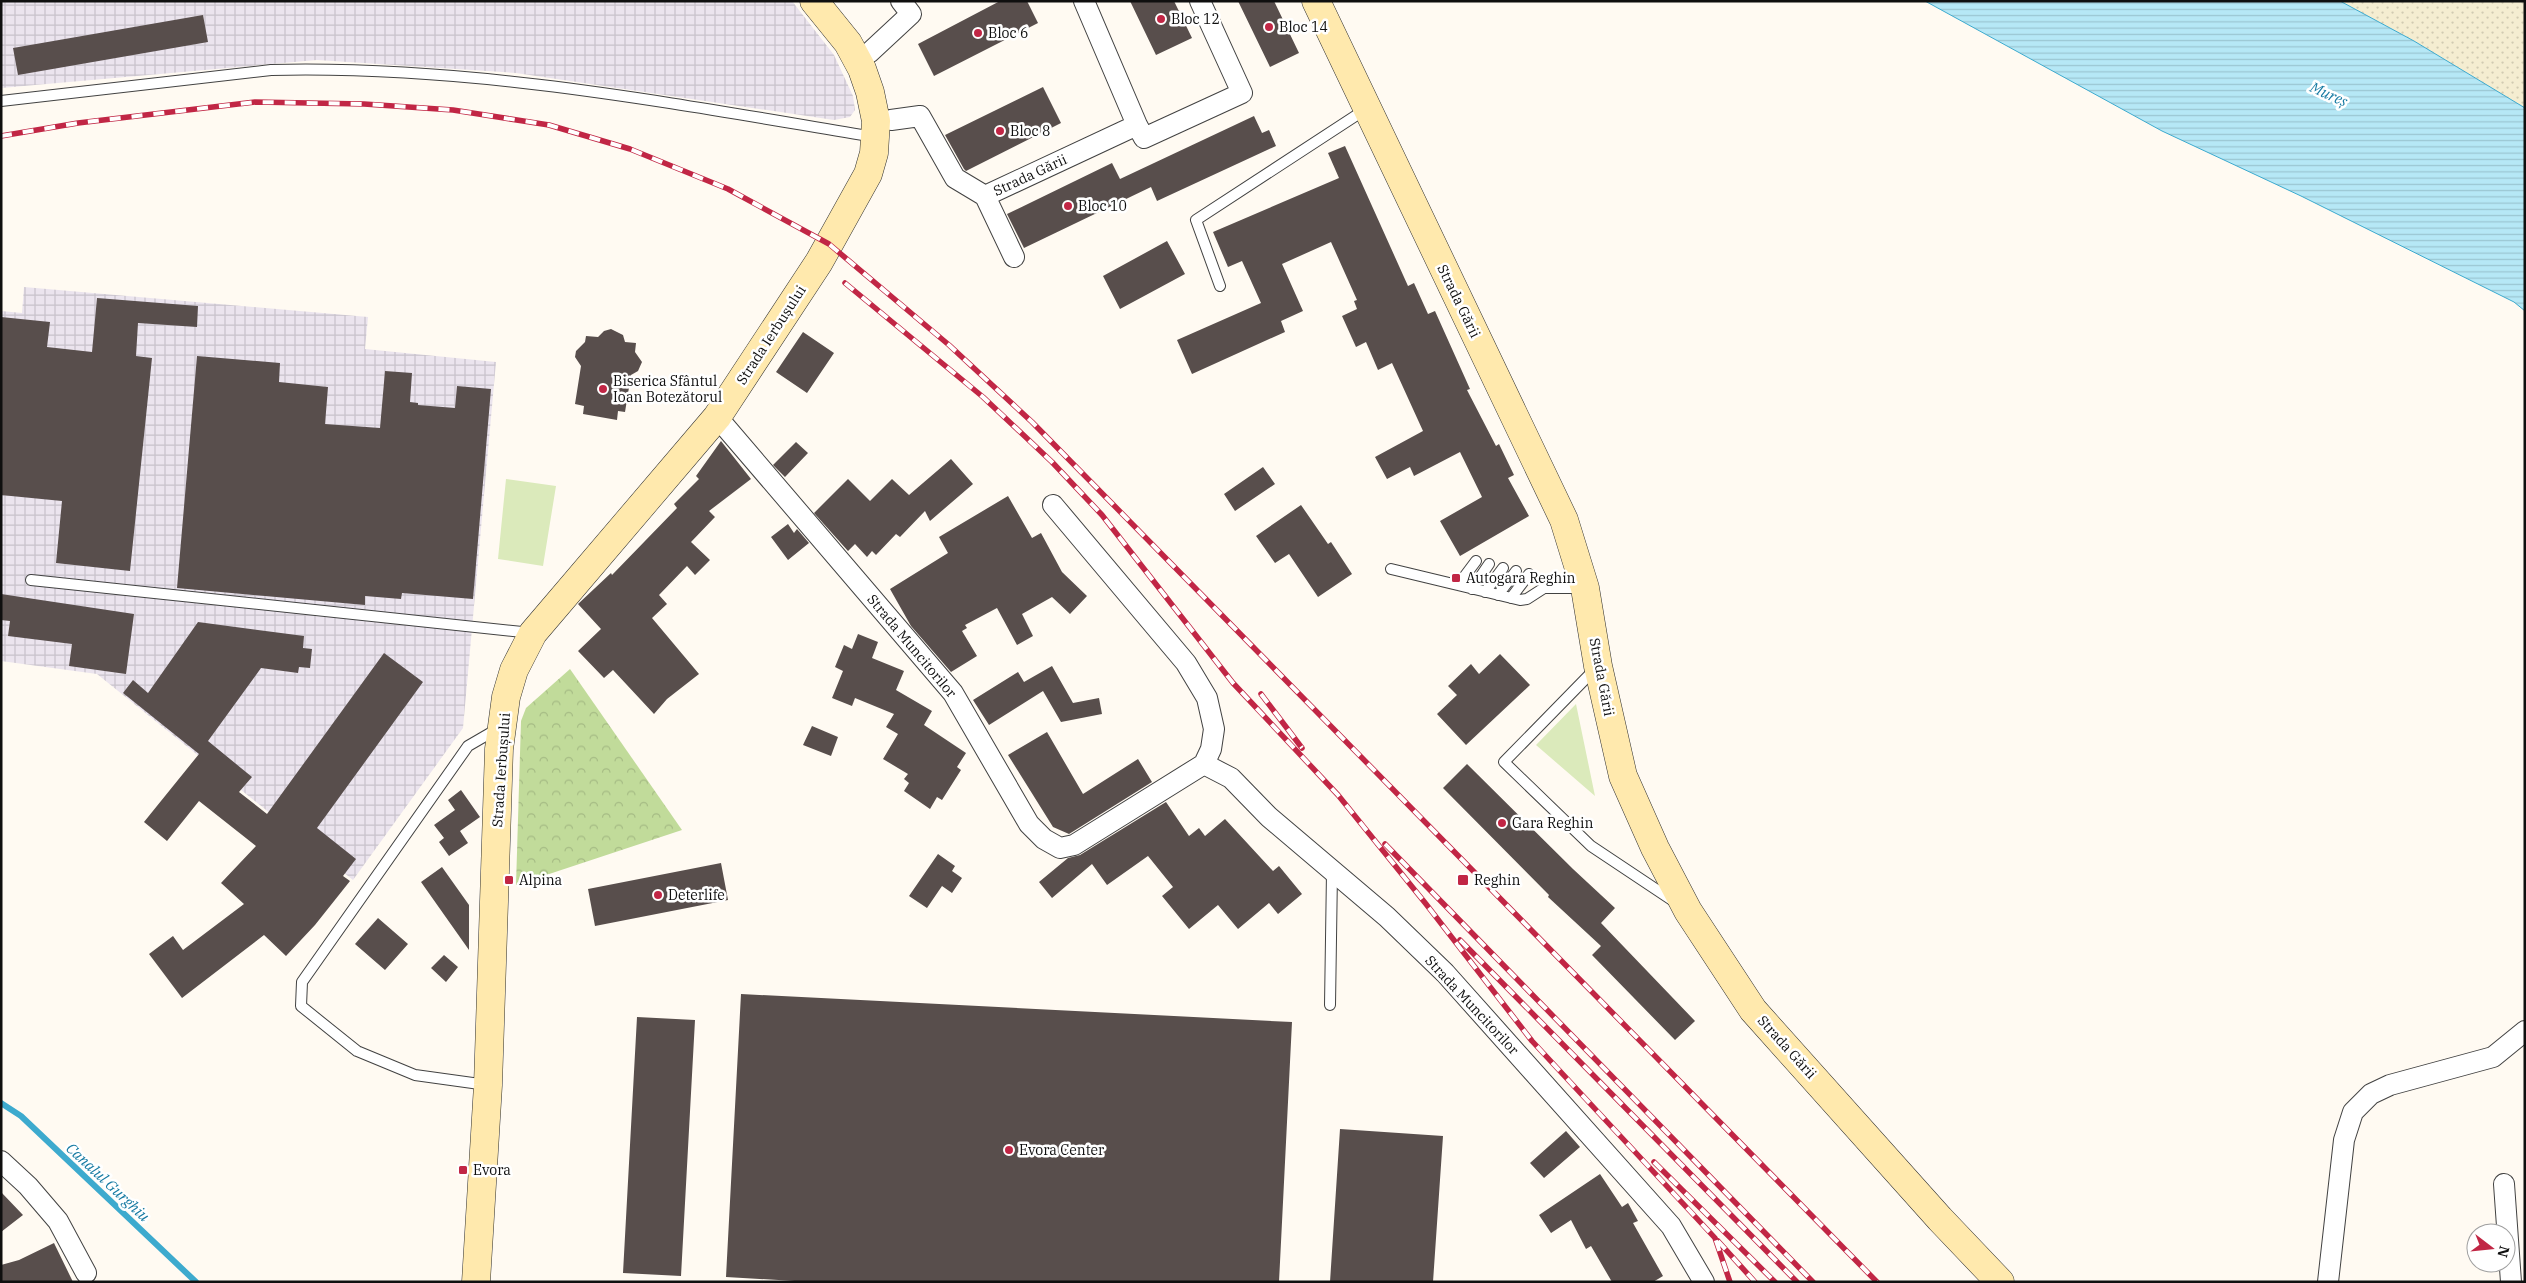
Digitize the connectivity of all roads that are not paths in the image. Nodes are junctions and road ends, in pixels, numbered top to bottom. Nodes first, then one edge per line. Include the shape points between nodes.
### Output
1 (814, 1) edge
2 (901, 1) edge
3 (1084, 1) edge
4 (1200, 1) edge
5 (1316, 1) edge
6 (869, 52) dead end
7 (1, 101) edge
8 (1367, 108) junction
9 (1137, 125) junction
10 (883, 129) junction
11 (985, 196) junction
12 (1014, 257) dead end
13 (1220, 286) dead end
14 (717, 417) junction
15 (1053, 505) dead end
16 (1476, 561) dead end
17 (1489, 564) dead end
18 (1503, 568) dead end
19 (1391, 569) dead end
20 (1516, 571) dead end
21 (1529, 574) dead end
22 (31, 580) dead end
23 (1458, 585) junction
24 (1472, 588) junction
25 (1585, 588) junction
26 (1485, 592) junction
27 (1498, 595) junction
28 (1511, 598) junction
29 (533, 633) junction
30 (1598, 666) junction
31 (502, 726) junction
32 (1204, 764) junction
33 (1332, 872) junction
34 (1688, 911) junction
35 (1330, 1005) dead end
36 (2525, 1031) edge
37 (488, 1085) junction
38 (1, 1161) edge
39 (2504, 1184) dead end
40 (86, 1273) dead end
41 (476, 1282) edge
42 (1704, 1282) edge
43 (2000, 1282) edge
44 (2328, 1282) edge
45 (2511, 1282) edge

1 - 10 main road, Strada Ierbușului via 848,43 862,69 874,111
2 - 6 street via 911,14
3 - 9 street
4 - 9 street via 1242,93 1144,138
5 - 8 main road, Strada Gării
7 - 10 lane via 271,70 372,71 511,81
8 - 13 lane via 1196,220
8 - 25 main road, Strada Gării via 1564,520
9 - 11 street, Strada Gării
10 - 11 street via 920,116 955,178
10 - 14 main road, Strada Ierbușului via 868,174 829,244
11 - 12 street, Strada Gării
14 - 29 main road, Strada Ierbușului
14 - 32 street, Strada Muncitorilor via 953,693 1029,824 1044,839 1060,848 1074,845
15 - 32 street via 1186,663 1207,698 1214,728 1211,749
16 - 23 lane
17 - 24 lane
18 - 26 lane
19 - 23 lane
20 - 27 lane
21 - 28 lane
22 - 29 lane
23 - 24 lane
24 - 26 lane
25 - 28 lane via 1544,588 1527,599
25 - 30 main road, Strada Gării
26 - 27 lane
27 - 28 lane
29 - 31 main road, Strada Ierbușului via 514,670
30 - 34 main road, Strada Gării via 1623,776
30 - 34 lane via 1504,762 1591,846
31 - 37 main road, Strada Ierbușului
31 - 37 lane via 468,746 302,982 300,1006 365,1054 416,1075
32 - 33 street, Strada Muncitorilor via 1231,778 1269,818
33 - 35 lane
33 - 42 street, Strada Muncitorilor via 1446,973 1671,1226
34 - 43 main road, Strada Gării via 1753,1010
36 - 44 street via 2493,1058 2390,1085 2371,1094 2353,1112 2344,1140
37 - 41 main road, Strada Ierbușului
38 - 40 street via 58,1221
39 - 45 street

